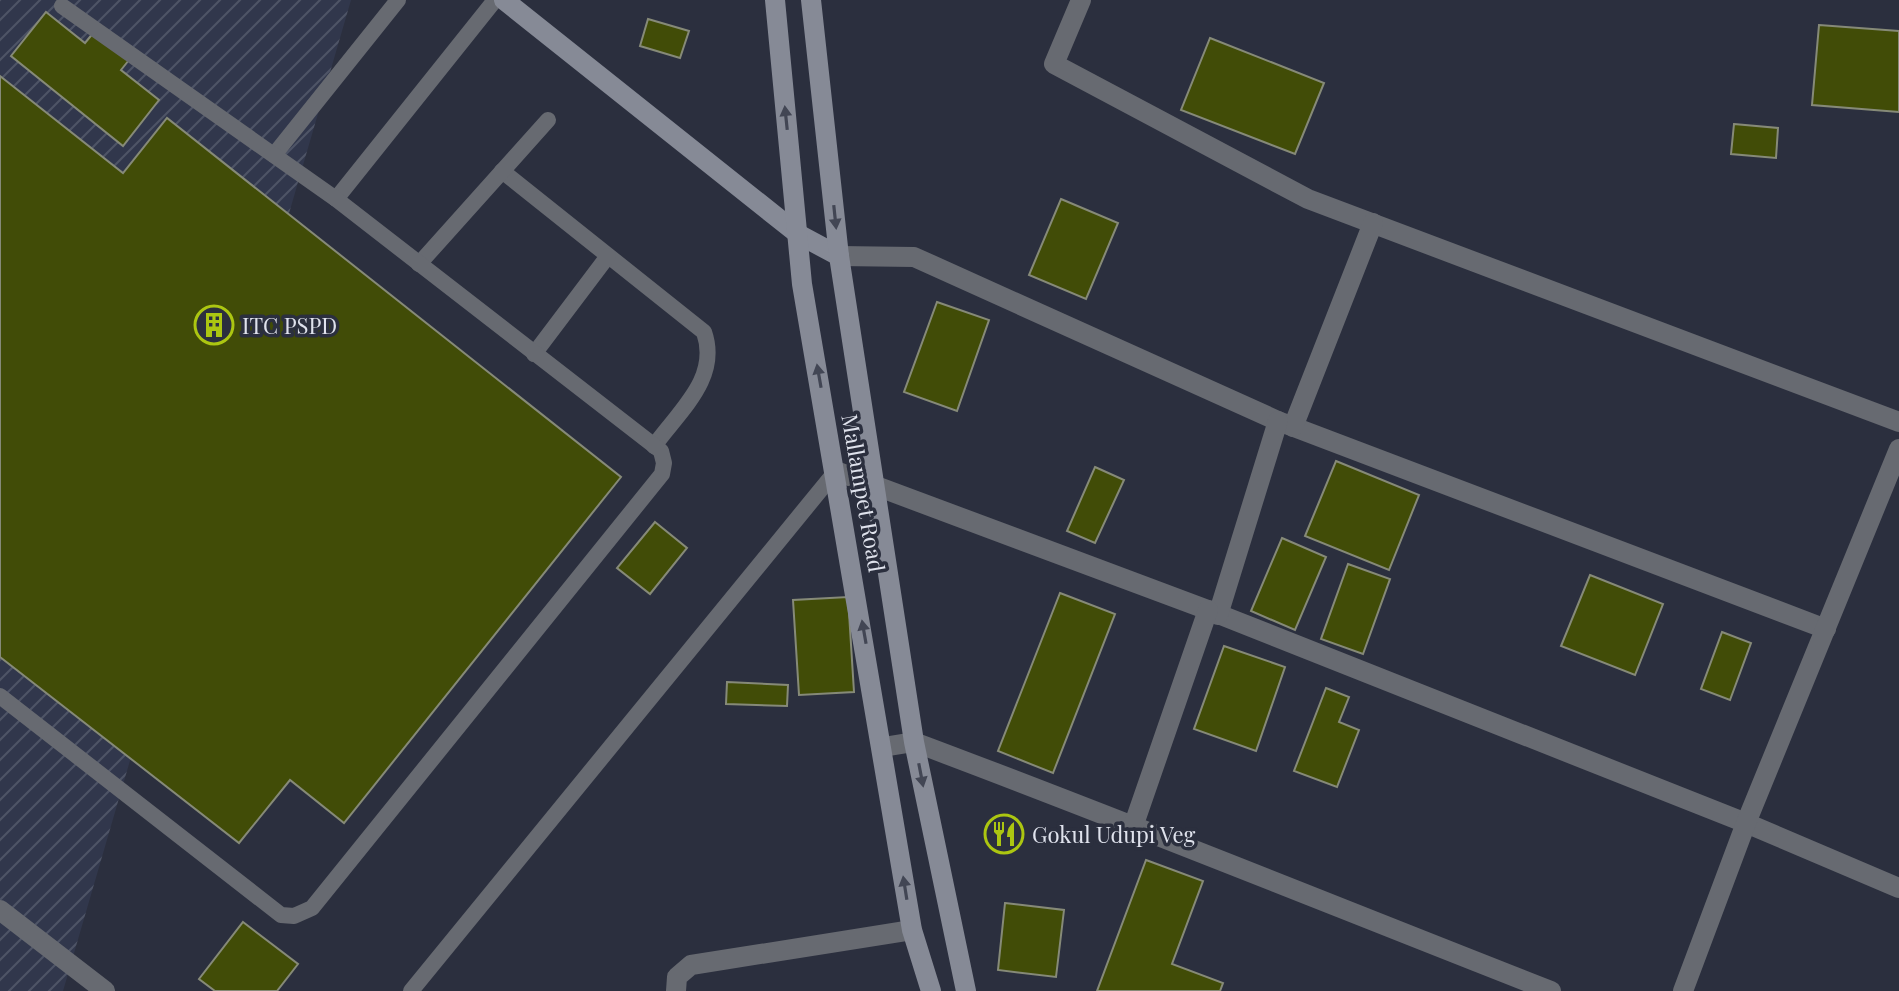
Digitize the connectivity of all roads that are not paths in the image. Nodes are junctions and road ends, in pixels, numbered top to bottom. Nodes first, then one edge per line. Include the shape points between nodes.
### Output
1 (398, 0) edge
2 (495, 0) edge
3 (504, 0) edge
4 (775, 0) edge
5 (811, 0) edge
6 (1081, 0) edge
7 (62, 6) dead end
8 (548, 120) dead end
9 (274, 155) junction
10 (502, 171) junction
11 (336, 199) junction
12 (1373, 223) junction
13 (798, 234) junction
14 (608, 256) junction
15 (839, 256) junction
16 (419, 264) junction
17 (534, 354) junction
18 (1899, 422) edge
19 (1285, 424) junction
20 (654, 446) junction
21 (1899, 449) edge
22 (836, 471) junction
23 (875, 486) junction
24 (1213, 612) junction
25 (1826, 629) junction
26 (0, 696) edge
27 (914, 742) junction
28 (883, 747) junction
29 (1746, 823) junction
30 (1134, 824) junction
31 (1899, 888) edge
32 (0, 910) edge
33 (912, 930) junction
34 (105, 991) edge
35 (411, 991) edge
36 (676, 991) edge
37 (931, 991) edge
38 (966, 991) edge
39 (1551, 991) edge
40 (1683, 991) edge

1 - 9 lane
2 - 11 lane
3 - 13 main road
13 -> 4 main road, Mallampet Road
5 -> 15 main road, Mallampet Road
6 - 12 street via 1054,64 1308,199
7 - 9 lane
8 - 10 lane
9 - 11 lane
10 - 14 lane
10 - 16 lane
11 - 16 lane
12 - 18 street
12 - 19 street
13 - 15 main road
22 -> 13 main road, Mallampet Road
14 - 17 lane
14 - 20 lane via 704,332 710,351 708,372
15 - 19 street via 914,257
15 - 23 main road, Mallampet Road
16 - 17 lane
17 - 20 lane
19 - 24 street
19 - 25 street
20 - 26 lane via 661,451 662,474 312,908 294,916 281,915
21 - 25 street
22 - 23 street
28 -> 22 main road, Mallampet Road
22 - 35 lane
23 - 24 street
23 - 27 main road, Mallampet Road
24 - 29 street
24 - 30 street
25 - 29 street
27 - 28 street
27 - 30 street
27 -> 38 main road, Mallampet Road
33 -> 28 main road, Mallampet Road
29 - 31 street
29 - 40 street
30 - 39 street
32 - 34 street
33 - 36 street via 691,965 677,977
33 - 37 main road, Mallampet Road

